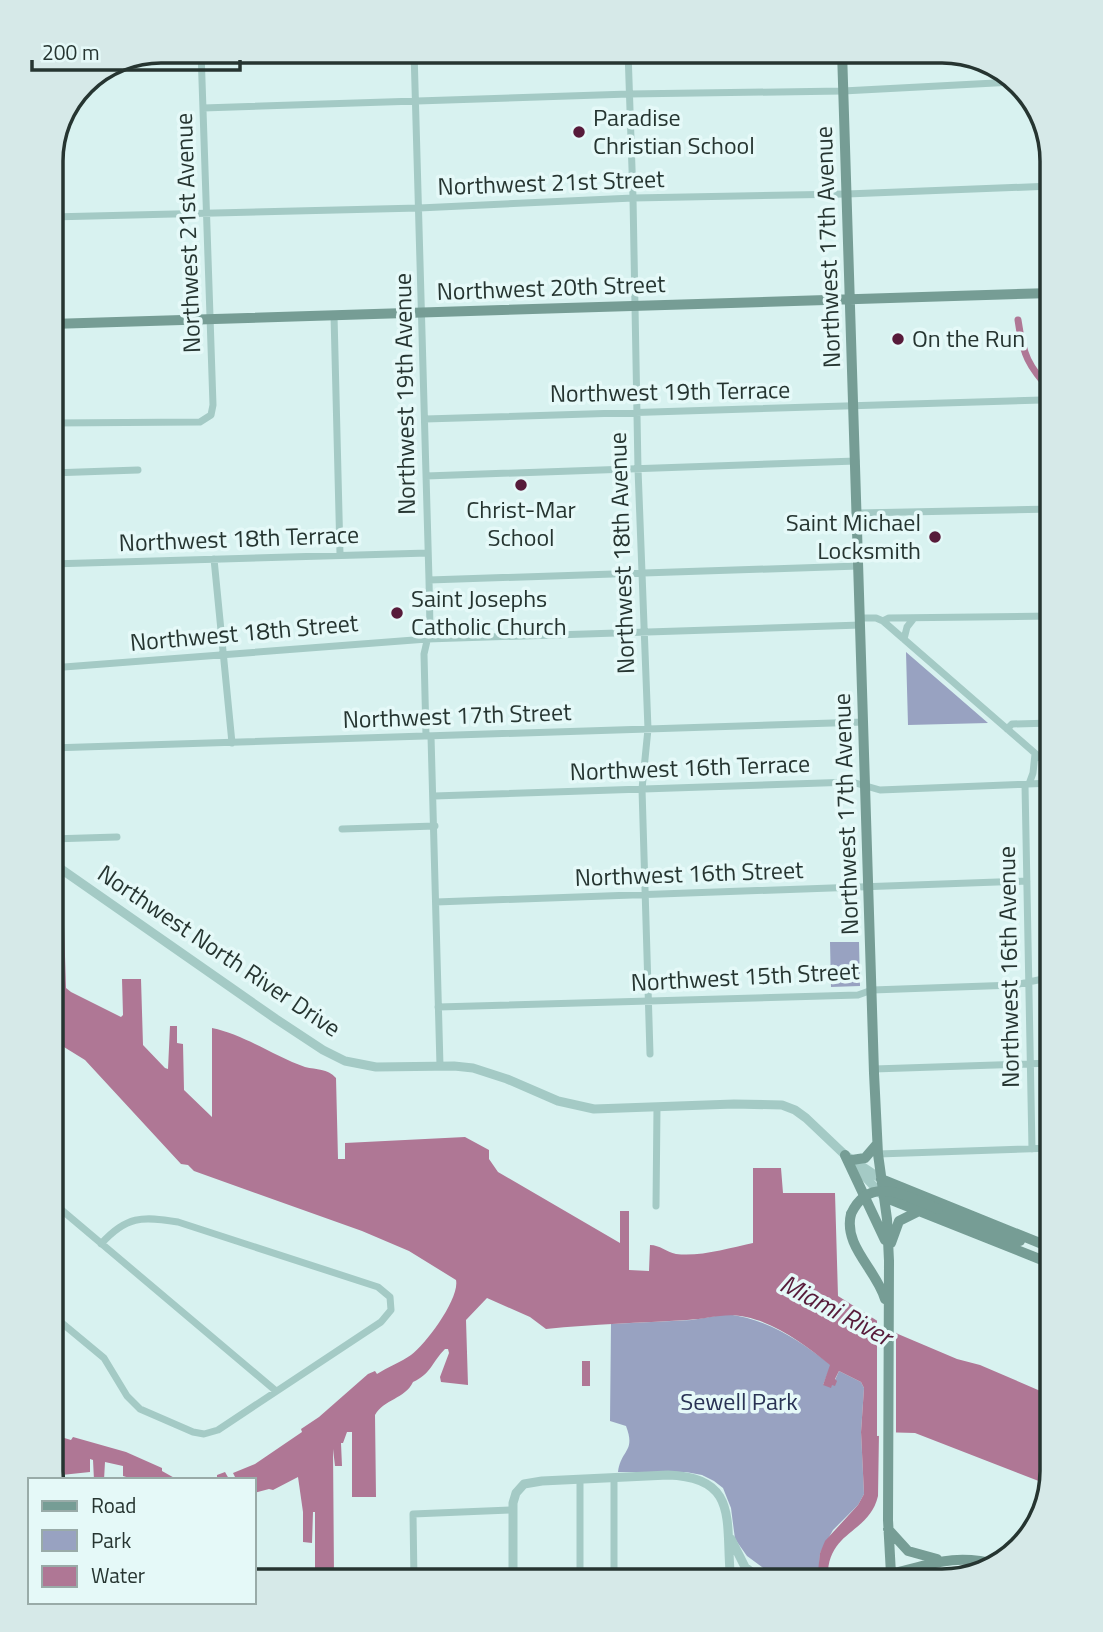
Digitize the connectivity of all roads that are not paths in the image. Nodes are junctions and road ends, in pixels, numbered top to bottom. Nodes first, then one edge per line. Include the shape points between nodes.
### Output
1 (201, 63) edge
2 (414, 63) edge
3 (628, 63) edge
4 (842, 63) edge
5 (1001, 83) edge
6 (843, 91) junction
7 (629, 94) junction
8 (416, 100) junction
9 (203, 108) junction
10 (1040, 186) edge
11 (847, 194) junction
12 (633, 198) junction
13 (419, 208) junction
14 (205, 213) junction
15 (63, 217) edge
16 (1040, 293) edge
17 (851, 299) junction
18 (635, 306) junction
19 (422, 313) junction
20 (334, 315) junction
21 (209, 319) junction
22 (63, 324) edge
23 (1040, 400) edge
24 (855, 406) junction
25 (636, 411) junction
26 (425, 419) junction
27 (63, 423) edge
28 (856, 461) junction
29 (638, 469) junction
30 (138, 470) dead end
31 (63, 473) edge
32 (426, 476) junction
33 (1040, 509) edge
34 (858, 513) junction
35 (428, 553) junction
36 (340, 554) junction
37 (214, 559) junction
38 (63, 564) edge
39 (859, 566) junction
40 (641, 574) junction
41 (429, 580) junction
42 (1040, 616) edge
43 (914, 618) junction
44 (861, 621) junction
45 (883, 621) junction
46 (644, 631) junction
47 (427, 639) junction
48 (904, 639) junction
49 (224, 654) junction
50 (63, 667) edge
51 (864, 722) junction
52 (1040, 723) edge
53 (648, 729) junction
54 (1007, 729) junction
55 (429, 736) junction
56 (232, 743) junction
57 (63, 748) edge
58 (1035, 754) junction
59 (1040, 758) edge
60 (1040, 784) edge
61 (1027, 785) junction
62 (866, 786) junction
63 (642, 789) junction
64 (434, 796) junction
65 (435, 826) junction
66 (342, 829) dead end
67 (117, 837) dead end
68 (63, 839) edge
69 (63, 870) edge
70 (1027, 881) junction
71 (869, 887) junction
72 (646, 894) junction
73 (436, 902) junction
74 (1040, 980) edge
75 (1028, 982) junction
76 (872, 990) junction
77 (649, 1002) junction
78 (439, 1007) junction
79 (650, 1054) dead end
80 (1029, 1064) junction
81 (1040, 1064) edge
82 (440, 1066) junction
83 (874, 1069) junction
84 (657, 1107) junction
85 (878, 1149) junction
86 (1032, 1149) junction
87 (1040, 1149) edge
88 (848, 1158) junction
89 (881, 1179) junction
90 (884, 1197) junction
91 (656, 1206) dead end
92 (63, 1211) edge
93 (919, 1211) junction
94 (101, 1244) junction
95 (1040, 1245) edge
96 (1040, 1246) edge
97 (888, 1249) junction
98 (1040, 1259) edge
99 (887, 1310) junction
100 (63, 1324) edge
101 (276, 1391) junction
102 (614, 1478) junction
103 (580, 1480) junction
104 (513, 1510) junction
105 (888, 1528) junction
106 (728, 1532) junction
107 (940, 1560) junction
108 (981, 1561) edge
109 (743, 1563) junction
110 (414, 1569) edge
111 (513, 1569) edge
112 (580, 1569) edge
113 (614, 1569) edge
114 (730, 1569) edge
115 (733, 1569) edge
116 (750, 1569) edge
117 (891, 1569) edge
118 (917, 1569) edge

1 - 9 street, Northwest 21st Avenue
2 - 8 street, Northwest 19th Avenue
3 - 7 street, Northwest 18th Avenue
4 - 6 main road, Northwest 17th Avenue
5 - 6 street
6 - 7 street
6 - 11 main road, Northwest 17th Avenue
7 - 8 street
7 - 12 street, Northwest 18th Avenue
8 - 9 street
8 - 13 street, Northwest 19th Avenue
9 - 14 street, Northwest 21st Avenue
10 - 11 street, Northwest 21st Street
11 - 12 street, Northwest 21st Street
11 - 17 main road, Northwest 17th Avenue
12 - 13 street, Northwest 21st Street
12 - 18 street, Northwest 18th Avenue
13 - 14 street, Northwest 21st Street
13 - 19 street, Northwest 19th Avenue
14 - 15 street, Northwest 21st Street
14 - 21 street, Northwest 21st Avenue
16 - 17 main road, Northwest 20th Street
17 - 18 main road, Northwest 20th Street
17 - 24 main road, Northwest 17th Avenue
18 - 19 main road, Northwest 20th Street
18 - 25 street, Northwest 18th Avenue
19 - 20 main road, Northwest 20th Street
19 - 26 street, Northwest 19th Avenue
20 - 21 main road, Northwest 20th Street
20 - 36 street
21 - 22 main road, Northwest 20th Street
21 - 27 street, Northwest 21st Avenue via 211,415 200,422
23 - 24 street, Northwest 19th Terrace
24 - 25 street, Northwest 19th Terrace
24 - 28 main road, Northwest 17th Avenue
25 - 26 street, Northwest 19th Terrace
25 - 29 street, Northwest 18th Avenue
26 - 32 street, Northwest 19th Avenue
28 - 29 street
28 - 34 main road, Northwest 17th Avenue
29 - 32 street
29 - 40 street, Northwest 18th Avenue
30 - 31 street
32 - 35 street, Northwest 19th Avenue
33 - 34 street
34 - 39 main road, Northwest 17th Avenue
35 - 36 street, Northwest 18th Terrace
35 - 41 street, Northwest 19th Avenue
36 - 37 street, Northwest 18th Terrace
37 - 38 street, Northwest 18th Terrace
37 - 49 street
39 - 40 street
39 - 44 main road, Northwest 17th Avenue
40 - 41 street
40 - 46 street, Northwest 18th Avenue
41 - 47 street, Northwest 19th Avenue
42 - 43 street
43 - 45 street
43 - 48 street
44 - 45 street, Northwest 18th Street
44 - 46 street, Northwest 18th Street
44 - 51 main road, Northwest 17th Avenue
45 - 48 street
46 - 47 street, Northwest 18th Street
46 - 53 street, Northwest 18th Avenue
47 - 49 street, Northwest 18th Street
47 - 55 street, Northwest 19th Avenue
48 - 54 street
49 - 50 street, Northwest 18th Street
49 - 56 street
51 - 53 street, Northwest 17th Street
51 - 62 main road, Northwest 17th Avenue
52 - 54 street via 1012,724
53 - 55 street, Northwest 17th Street
53 - 63 street, Northwest 18th Avenue
54 - 58 street
55 - 56 street, Northwest 17th Street
55 - 64 street, Northwest 19th Avenue
56 - 57 street, Northwest 17th Street
58 - 59 street
58 - 61 street
60 - 61 street, Northwest 16th Terrace
61 - 62 street, Northwest 16th Terrace via 880,790
61 - 70 street, Northwest 16th Avenue
62 - 63 street, Northwest 16th Terrace via 852,782
62 - 71 main road, Northwest 17th Avenue
63 - 64 street, Northwest 16th Terrace
63 - 72 street, Northwest 18th Avenue
64 - 65 street, Northwest 19th Avenue
65 - 66 street
65 - 73 street, Northwest 19th Avenue
67 - 68 street
69 - 82 street, Northwest North River Drive via 327,1052 367,1067
70 - 71 street, Northwest 16th Street
70 - 75 street, Northwest 16th Avenue
71 - 72 street, Northwest 16th Street
71 - 76 main road, Northwest 17th Avenue
72 - 73 street, Northwest 16th Street
72 - 77 street, Northwest 18th Avenue
73 - 78 street, Northwest 19th Avenue
74 - 75 street, Northwest 15th Street
75 - 76 street, Northwest 15th Street
75 - 80 street, Northwest 16th Avenue
76 - 77 street, Northwest 15th Street via 858,995
76 - 83 main road, Northwest 17th Avenue
77 - 78 street, Northwest 15th Street
77 - 79 street, Northwest 18th Avenue
78 - 82 street, Northwest 19th Avenue
80 - 81 street
80 - 83 street
80 - 86 street, Northwest 16th Avenue
82 - 84 street, Northwest North River Drive via 490,1072 578,1107
83 - 85 main road, Northwest 17th Avenue
84 - 88 street, Northwest North River Drive via 789,1107
84 - 91 street
85 - 86 street
85 - 88 main road via 865,1158
85 - 89 main road, Northwest 17th Avenue
86 - 87 street
88 - 89 street, Northwest North River Drive
88 - 90 street, Northwest North River Drive
88 - 97 main road
89 - 90 main road, Northwest 17th Avenue
89 - 95 main road, Northwest North River Drive
90 - 93 main road, Northwest North River Drive
90 - 97 main road, Northwest 17th Avenue
92 - 94 street
93 - 97 main road via 899,1221
93 - 98 main road, Northwest North River Drive
94 - 101 street
94 - 101 street via 127,1222 178,1222 387,1293 389,1314 381,1322
96 - 99 main road, bridge via 898,1193 881,1190 863,1196 850,1214 850,1237 878,1279
97 - 99 main road, Northwest 17th Avenue
99 - 105 main road, Northwest 17th Avenue
100 - 101 street via 104,1358 134,1404 185,1429 204,1434 218,1430
102 - 103 street
102 - 106 street via 701,1480 723,1501
102 - 113 street
103 - 104 street via 527,1483 516,1493
103 - 112 street
104 - 110 street via 413,1514
104 - 111 street
105 - 107 main road via 908,1551
105 - 117 main road, Northwest 17th Avenue
106 - 109 street
106 - 114 street
107 - 108 main road
107 - 118 main road
109 - 115 street
109 - 116 street

